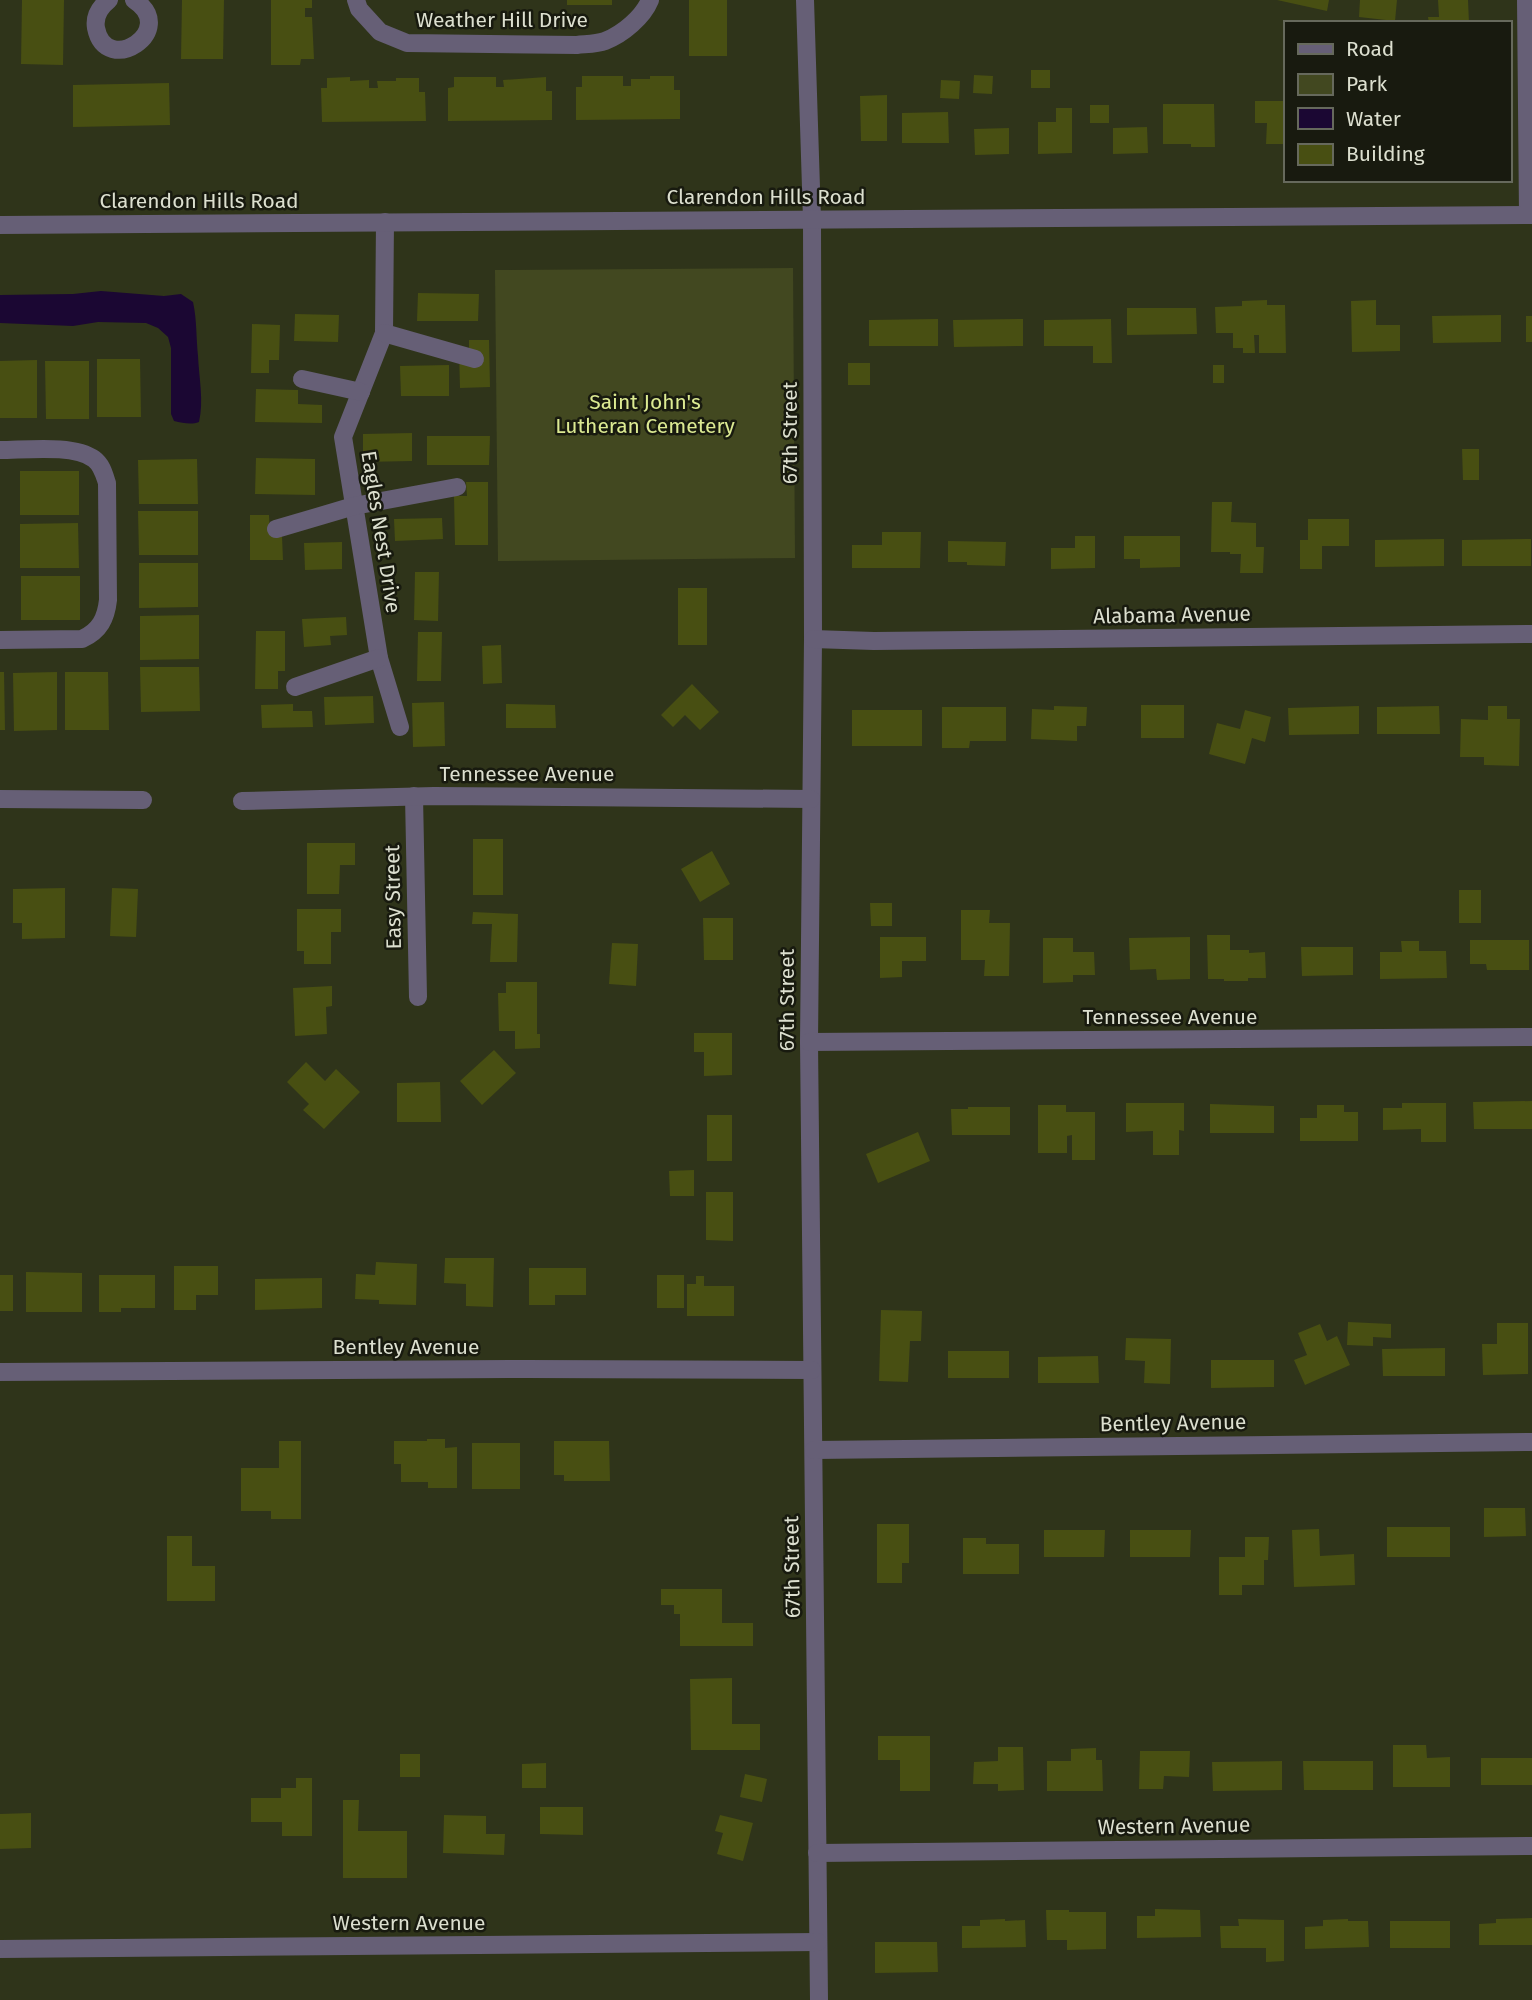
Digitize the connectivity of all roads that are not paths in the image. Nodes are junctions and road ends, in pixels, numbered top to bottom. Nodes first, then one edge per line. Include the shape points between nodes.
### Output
1 (109, 0) edge
2 (134, 0) edge
3 (356, 0) edge
4 (650, 0) edge
5 (805, 0) edge
6 (1526, 0) edge
7 (1530, 215) edge
8 (812, 219) junction
9 (385, 222) junction
10 (0, 225) edge
11 (384, 333) junction
12 (475, 359) dead end
13 (302, 379) dead end
14 (361, 392) junction
15 (0, 450) edge
16 (457, 487) dead end
17 (354, 506) junction
18 (276, 530) dead end
19 (1532, 634) edge
20 (813, 639) junction
21 (0, 640) edge
22 (379, 658) junction
23 (295, 687) dead end
24 (400, 727) dead end
25 (414, 796) junction
26 (0, 799) edge
27 (811, 799) junction
28 (143, 800) dead end
29 (242, 801) dead end
30 (418, 997) dead end
31 (1532, 1037) edge
32 (809, 1042) junction
33 (812, 1370) junction
34 (0, 1372) edge
35 (1532, 1442) edge
36 (814, 1450) junction
37 (1532, 1846) edge
38 (817, 1853) junction
39 (818, 1942) junction
40 (0, 1949) edge
41 (819, 2000) edge

1 - 2 street via 97,14 97,34 103,43 122,50 141,42 146,33 146,13
3 - 4 street, Weather Hill Drive via 380,33 407,43 577,45 604,41 628,28
5 - 8 street, 67th Street
6 - 7 street
7 - 8 street, Clarendon Hills Road
8 - 9 street, Clarendon Hills Road
8 - 20 street, 67th Street
9 - 10 street, Clarendon Hills Road
9 - 11 street, Eagles Nest Drive
11 - 12 street
11 - 14 street, Eagles Nest Drive
13 - 14 street
14 - 17 street, Eagles Nest Drive via 343,438
15 - 21 street via 82,453 103,468 108,600 100,626 82,639
16 - 17 street
17 - 18 street
17 - 22 street, Eagles Nest Drive
19 - 20 street, Alabama Avenue
20 - 27 street, 67th Street
22 - 23 street
22 - 24 street, Eagles Nest Drive
25 - 27 street, Tennessee Avenue
25 - 29 street, Tennessee Avenue
25 - 30 street, Easy Street
26 - 28 street
27 - 32 street, 67th Street
31 - 32 street, Tennessee Avenue
32 - 33 street, 67th Street
33 - 34 street, Bentley Avenue
33 - 36 street, 67th Street
35 - 36 street, Bentley Avenue
36 - 38 street, 67th Street
37 - 38 street, Western Avenue
38 - 39 street, 67th Street
39 - 40 street, Western Avenue
39 - 41 street, 67th Street

